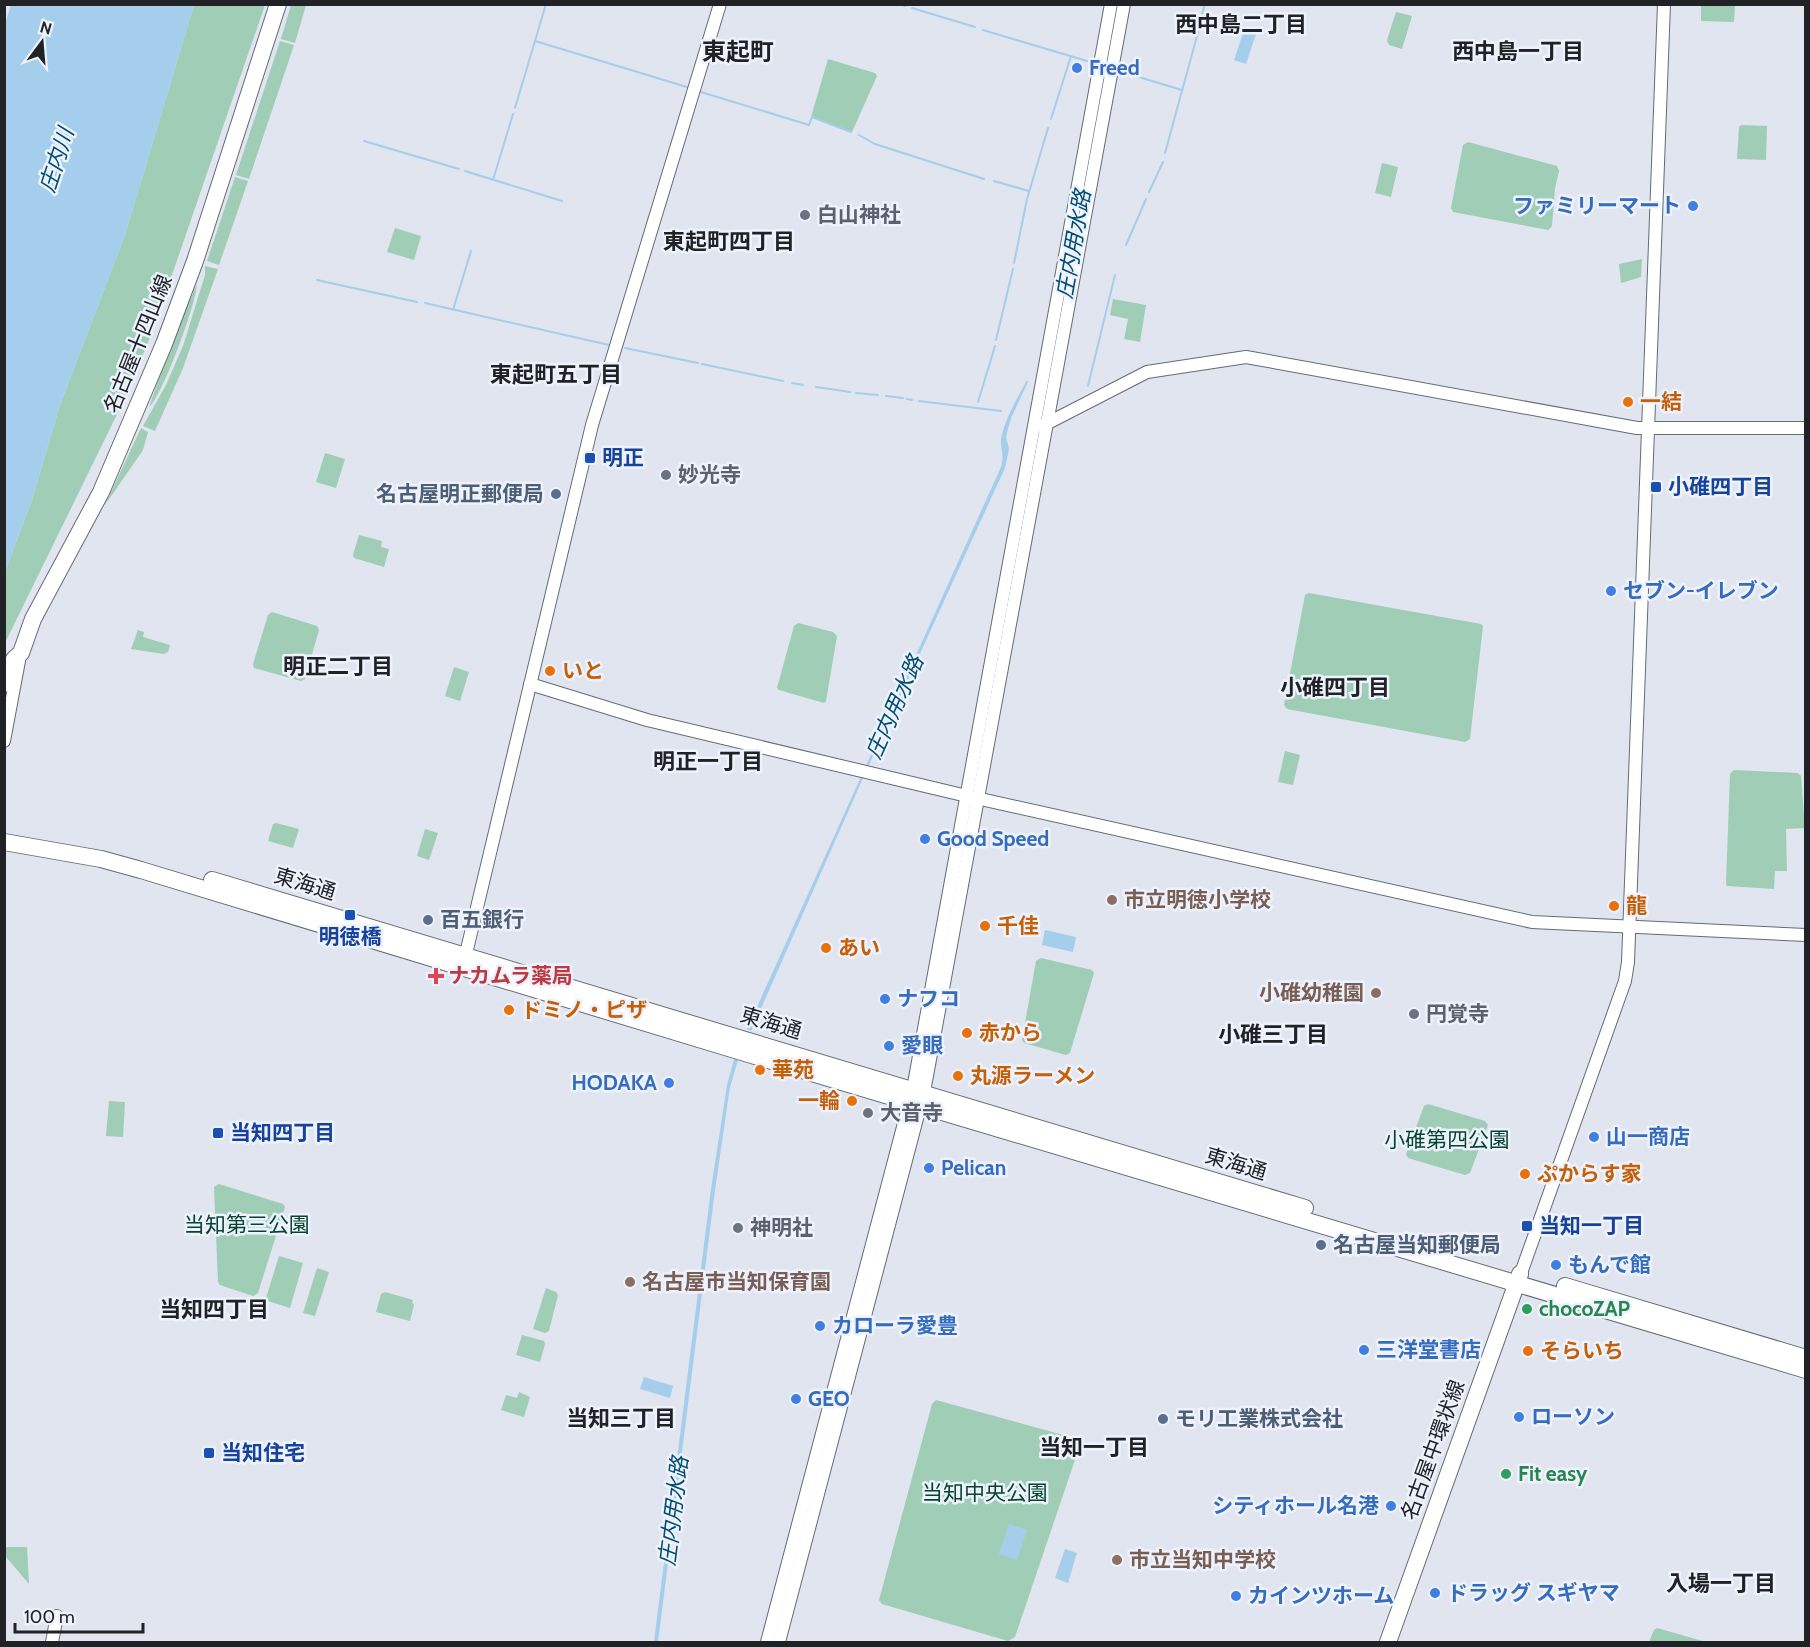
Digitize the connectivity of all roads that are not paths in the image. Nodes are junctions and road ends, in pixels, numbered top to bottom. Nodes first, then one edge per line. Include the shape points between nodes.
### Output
1 (278, 4) edge
2 (720, 4) edge
3 (1111, 4) edge
4 (1124, 4) edge
5 (1664, 4) edge
6 (1046, 425) junction
7 (1649, 428) junction
8 (1806, 428) edge
9 (1033, 431) junction
10 (21, 654) junction
11 (4, 684) edge
12 (530, 684) junction
13 (4, 741) edge
14 (972, 797) junction
15 (4, 831) edge
16 (4, 842) edge
17 (138, 864) junction
18 (1631, 926) junction
19 (1806, 935) edge
20 (464, 961) junction
21 (917, 1097) junction
22 (1519, 1278) junction
23 (1806, 1358) edge
24 (1806, 1370) edge
25 (57, 1616) dead end
26 (52, 1642) edge
27 (767, 1642) edge
28 (779, 1642) edge
29 (1388, 1642) edge

1 - 10 main road, 名古屋十四山線 via 195,261 164,344 101,492 33,619
2 - 12 street via 592,425
3 - 9 street
4 - 6 street
5 - 7 street
6 - 7 street via 1147,372 1246,357
6 - 9 street
6 - 14 street
7 - 8 street
7 - 18 street
9 - 14 street
10 - 11 main road, 名古屋十四山線 via 14,659
10 - 13 street
12 - 14 street via 648,720
12 - 20 street
14 - 18 street via 1532,922
14 - 21 street
15 - 17 main road, 東海通
16 - 17 main road, 東海通
17 - 20 main road, 東海通
18 - 19 street
18 - 22 street via 1625,981
20 - 21 main road, 東海通
21 - 22 main road, 東海通
21 - 27 street
21 - 28 street
22 - 23 main road
22 - 24 main road
22 - 29 main road, 名古屋中環状線
25 - 26 street

